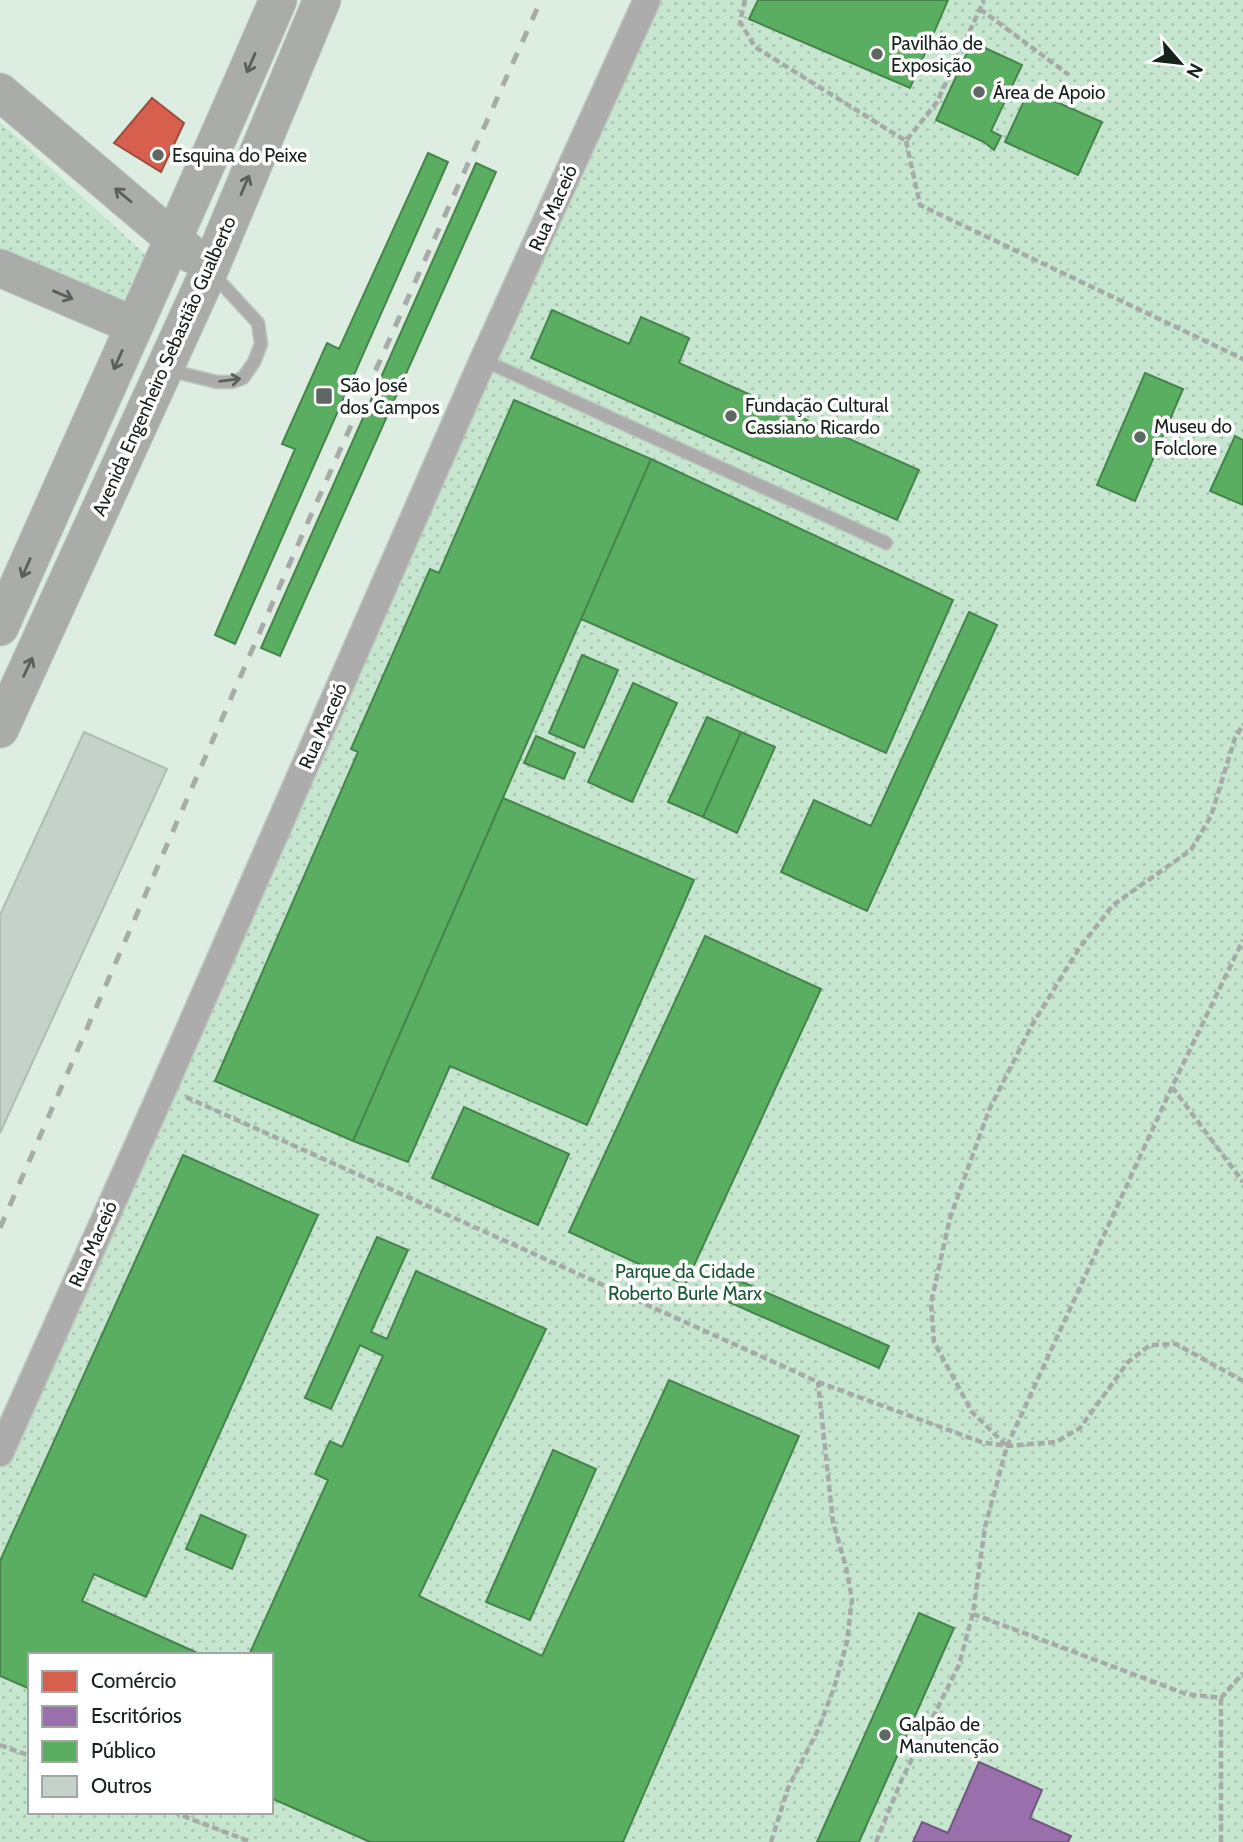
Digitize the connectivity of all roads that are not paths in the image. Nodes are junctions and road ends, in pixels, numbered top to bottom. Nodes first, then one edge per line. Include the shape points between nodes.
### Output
1 (278, 0) edge
2 (322, 0) edge
3 (647, 0) edge
4 (0, 92) edge
5 (175, 239) junction
6 (0, 268) edge
7 (209, 271) junction
8 (133, 324) junction
9 (484, 360) junction
10 (164, 369) junction
11 (886, 543) dead end
12 (0, 627) edge
13 (1, 723) edge
14 (0, 1452) edge

1 -> 5 main road
7 -> 2 main road, Avenida Engenheiro Sebastião Gualberto
3 - 9 street, Rua Maceió
5 -> 4 main road
5 - 7 main road
5 - 8 main road
6 -> 8 main road
7 - 10 main road, Avenida Engenheiro Sebastião Gualberto
10 -> 7 lane via 232,382 243,378 254,362 261,344 258,323
8 -> 12 main road
9 - 11 lane
9 - 14 street, Rua Maceió
13 -> 10 main road, Avenida Engenheiro Sebastião Gualberto

